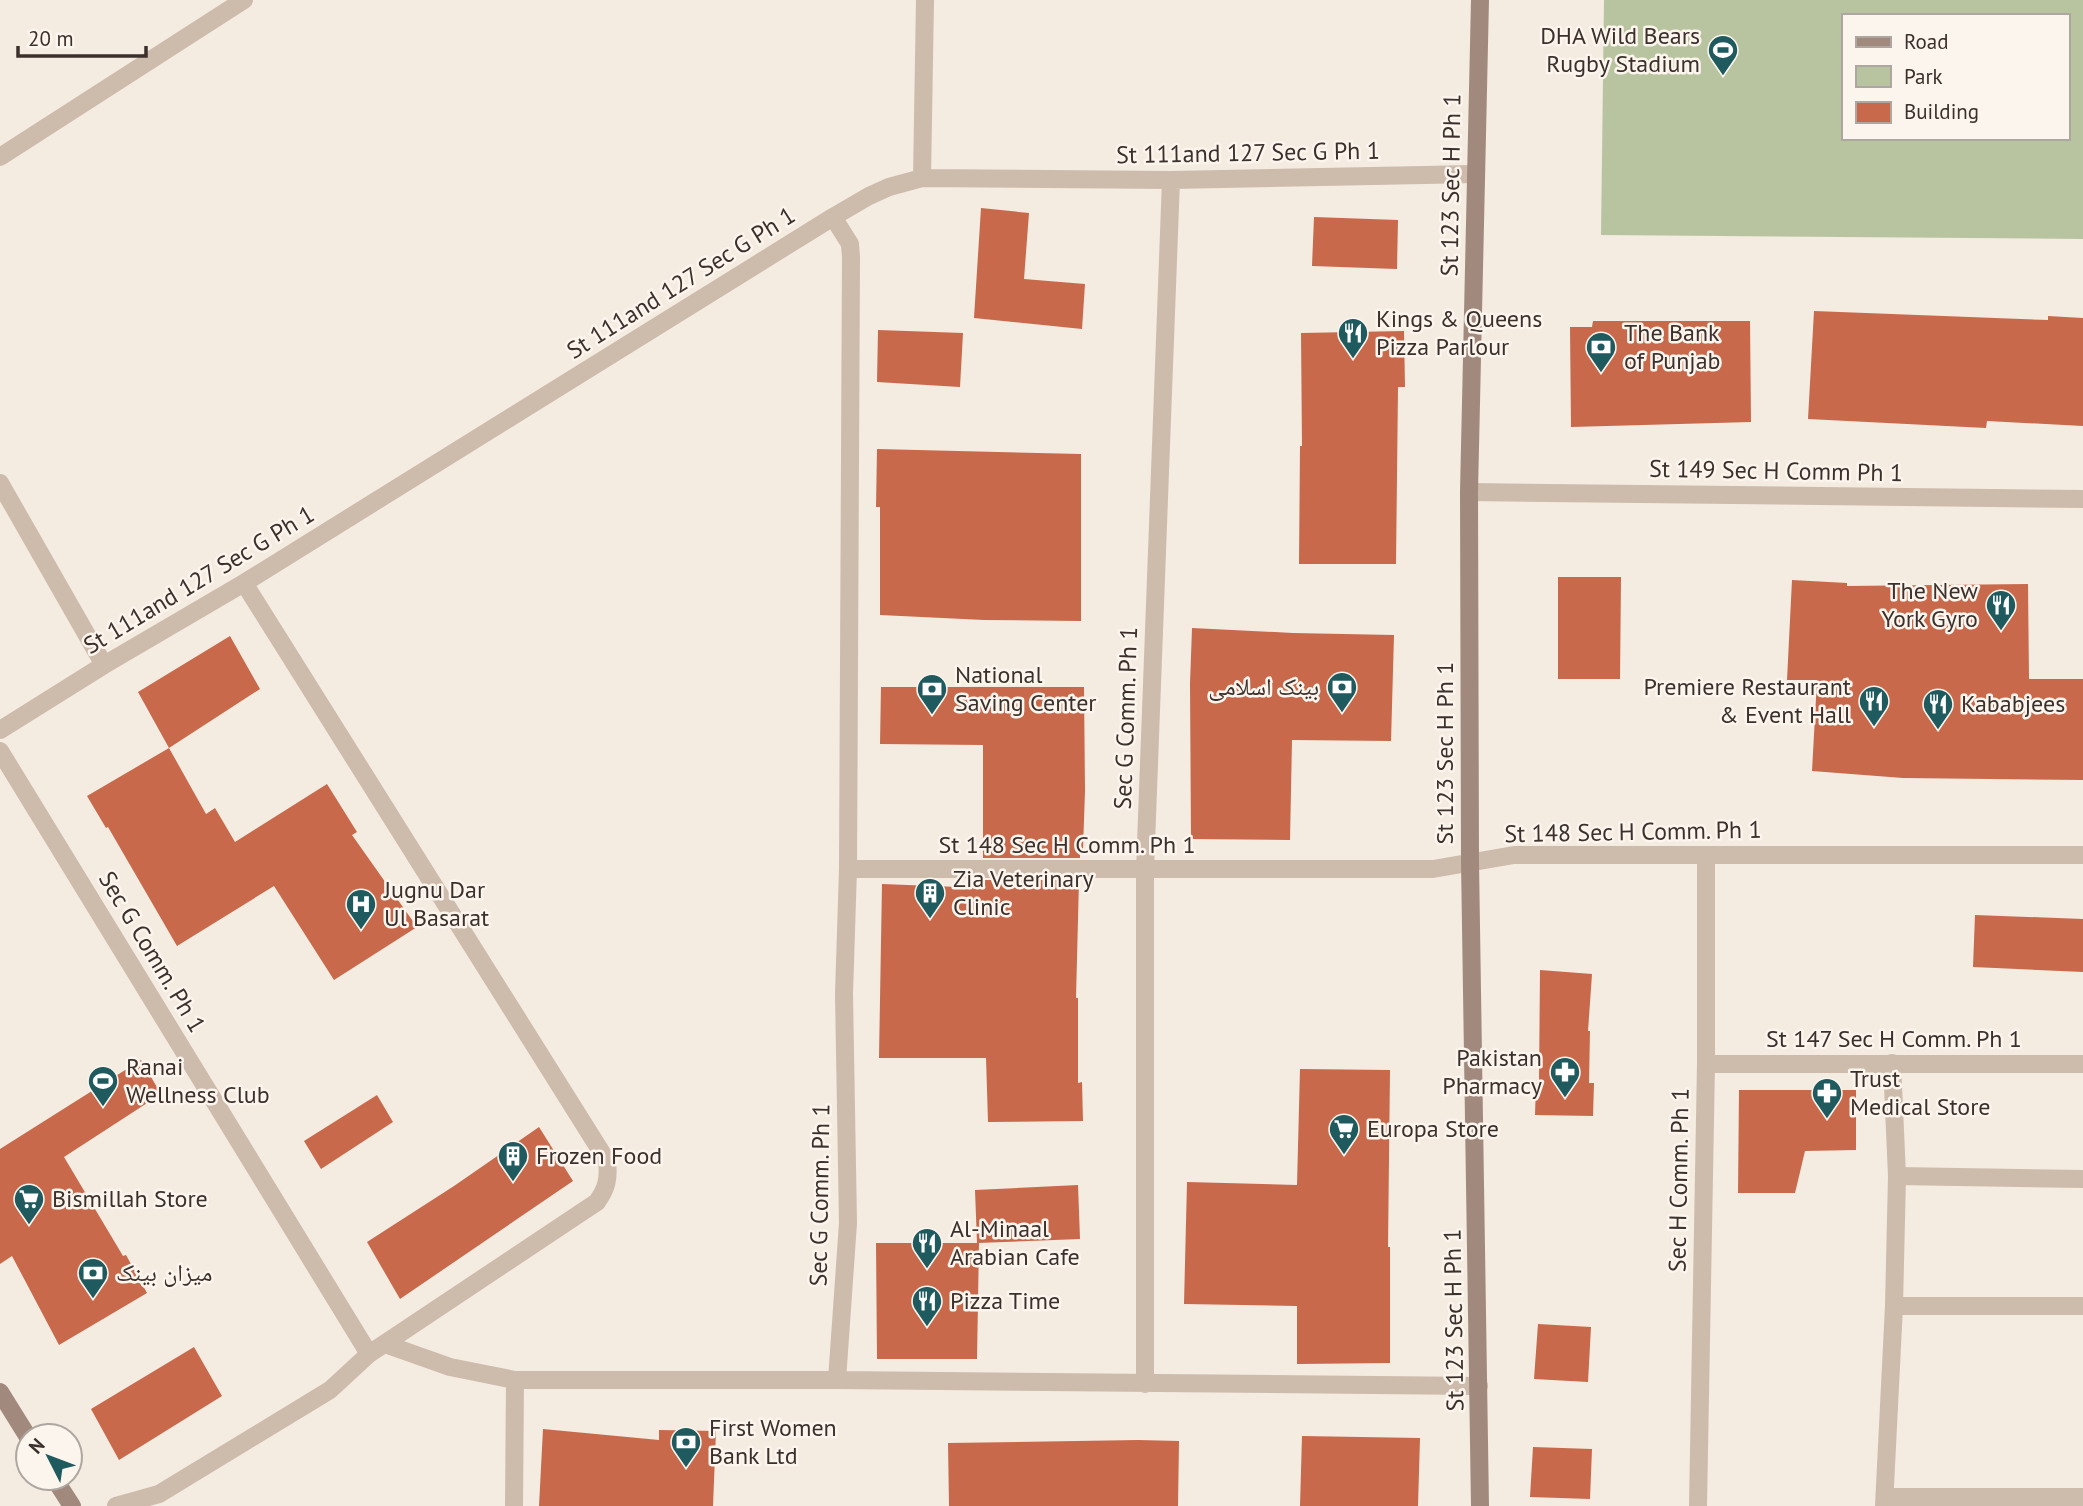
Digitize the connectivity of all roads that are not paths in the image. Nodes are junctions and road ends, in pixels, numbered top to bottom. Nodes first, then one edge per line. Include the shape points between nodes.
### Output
1 (244, 0) edge
2 (925, 0) edge
3 (1480, 0) edge
4 (0, 158) edge
5 (1475, 174) junction
6 (922, 178) junction
7 (1171, 180) junction
8 (833, 217) junction
9 (0, 483) edge
10 (1469, 492) junction
11 (2083, 499) edge
12 (244, 583) junction
13 (104, 665) junction
14 (0, 730) edge
15 (0, 751) edge
16 (2083, 855) edge
17 (1706, 856) junction
18 (1470, 862) junction
19 (848, 869) junction
20 (1145, 870) junction
21 (1892, 1063) junction
22 (1706, 1064) junction
23 (2083, 1064) edge
24 (1897, 1176) junction
25 (2083, 1179) edge
26 (1894, 1306) junction
27 (2083, 1306) edge
28 (385, 1344) junction
29 (369, 1354) junction
30 (515, 1380) junction
31 (837, 1380) junction
32 (1145, 1384) junction
33 (1479, 1386) junction
34 (0, 1392) edge
35 (19, 1422) edge
36 (2083, 1497) edge
37 (1884, 1501) edge
38 (116, 1506) edge
39 (514, 1506) edge
40 (1480, 1506) edge
41 (1698, 1506) edge

1 - 4 street
2 - 6 street
3 - 5 street, St 123 Sec H Ph 1
5 - 7 street, St 111and 127 Sec G Ph 1
5 - 10 street, St 123 Sec H Ph 1
6 - 7 street, St 111and 127 Sec G Ph 1
6 - 8 street, St 111and 127 Sec G Ph 1 via 889,187
7 - 20 street, Sec G Comm. Ph 1
8 - 12 street, St 111and 127 Sec G Ph 1
8 - 19 street, Sec G Comm. Ph 1 via 850,244 852,257
9 - 13 street
10 - 11 street, St 149 Sec H Comm Ph 1
10 - 18 street, St 123 Sec H Ph 1
12 - 13 street, St 111and 127 Sec G Ph 1
12 - 28 street via 607,1161 606,1189 597,1202
13 - 14 street, St 111and 127 Sec G Ph 1
15 - 29 street, Sec G Comm. Ph 1
16 - 17 street, St 148 Sec H Comm. Ph 1
17 - 18 street, St 148 Sec H Comm. Ph 1 via 1514,855
17 - 22 street, Sec H Comm. Ph 1
18 - 20 street, St 148 Sec H Comm. Ph 1 via 1433,869
18 - 33 street, St 123 Sec H Ph 1
19 - 20 street, St 148 Sec H Comm. Ph 1
19 - 31 street, Sec G Comm. Ph 1 via 844,994 848,1223
20 - 32 street, Sec G Comm. Ph 1
21 - 22 street, St 147 Sec H Comm. Ph 1
21 - 23 street, St 147 Sec H Comm. Ph 1
21 - 24 street
22 - 41 street, Sec H Comm. Ph 1
24 - 25 street
24 - 26 street
26 - 27 street
26 - 37 street
28 - 29 street
28 - 30 street via 450,1367
29 - 38 street via 330,1390 171,1487
30 - 31 street
30 - 39 street
31 - 32 street
32 - 33 street
33 - 40 street, St 123 Sec H Ph 1
34 - 35 street
36 - 37 street

